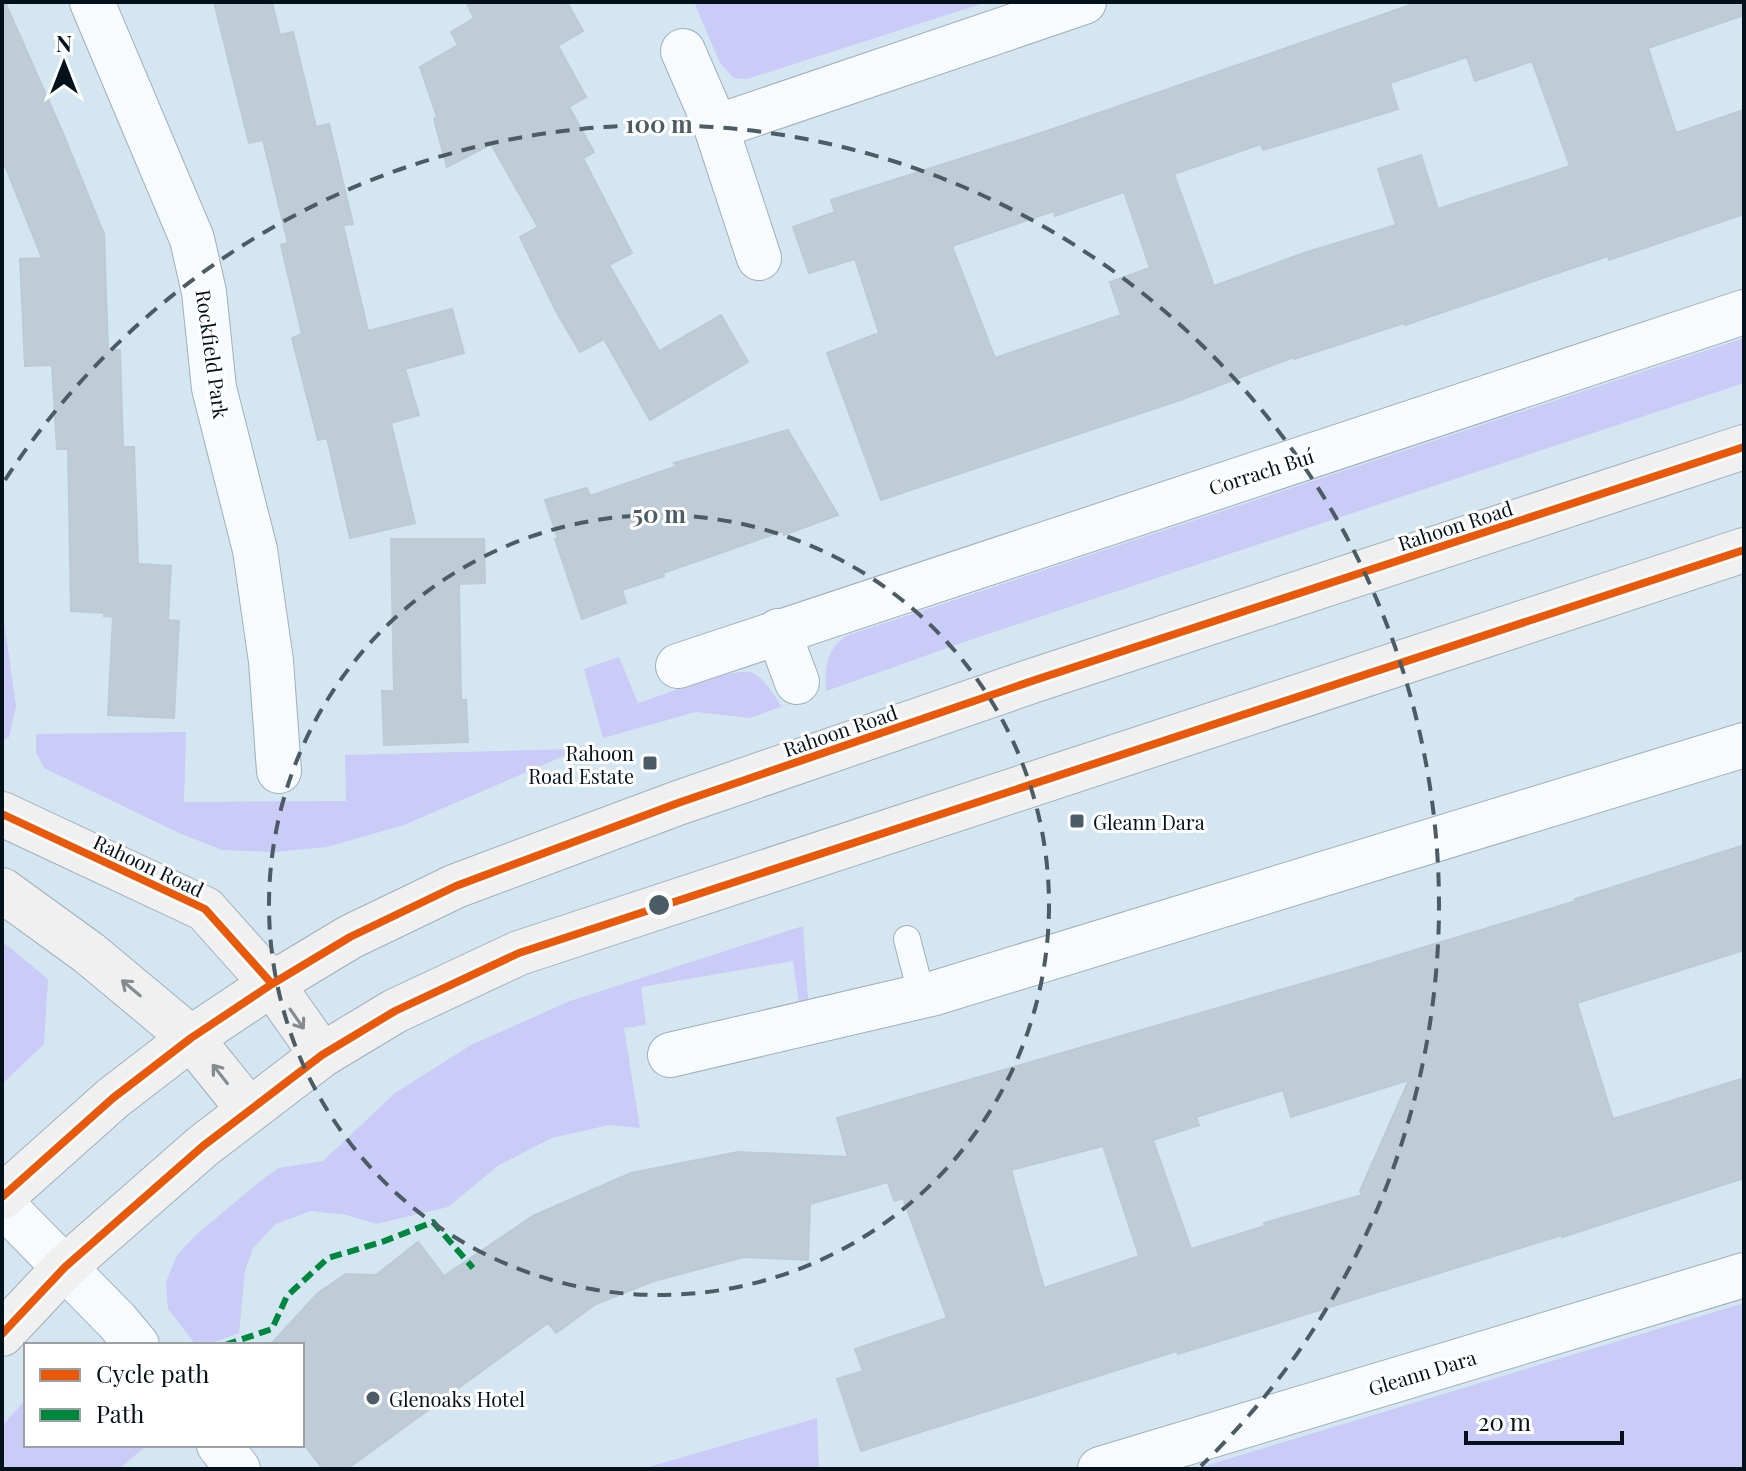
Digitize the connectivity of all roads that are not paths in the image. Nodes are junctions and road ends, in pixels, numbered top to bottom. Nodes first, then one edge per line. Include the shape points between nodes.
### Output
1 (92, 2) edge
2 (1084, 2) edge
3 (683, 51) dead end
4 (716, 127) junction
5 (759, 258) dead end
6 (1744, 312) edge
7 (1744, 447) edge
8 (1744, 550) edge
9 (778, 631) junction
10 (678, 666) dead end
11 (797, 682) dead end
12 (1744, 745) edge
13 (279, 771) dead end
14 (2, 814) edge
15 (2, 890) edge
16 (907, 939) dead end
17 (272, 984) junction
18 (922, 997) junction
19 (191, 1038) junction
20 (322, 1055) junction
21 (670, 1055) dead end
22 (249, 1110) junction
23 (2, 1197) edge
24 (2, 1204) edge
25 (65, 1267) junction
26 (1744, 1275) edge
27 (2, 1334) edge
28 (135, 1343) edge
29 (221, 1447) edge
30 (238, 1469) edge
31 (1100, 1469) edge

1 - 13 street, Rockfield Park via 188,227 200,270 214,388 255,550
2 - 4 street
3 - 4 street
4 - 5 street
6 - 9 street, Corrach Buí
7 - 17 main road, Rahoon Road via 678,803 456,886 350,937
8 - 20 main road via 519,953 395,1011
9 - 10 street, Corrach Buí
9 - 11 street
12 - 18 street
14 - 17 main road, Rahoon Road via 205,909
19 -> 15 main road via 89,953
16 - 18 lane
17 - 19 main road
17 -> 20 main road, Rahoon Road
18 - 21 street
22 -> 19 main road
19 - 23 main road via 113,1098
20 - 22 main road
22 - 25 main road
24 - 25 street
25 - 27 main road
25 - 28 street
26 - 31 street, Gleann Dara
29 - 30 street

